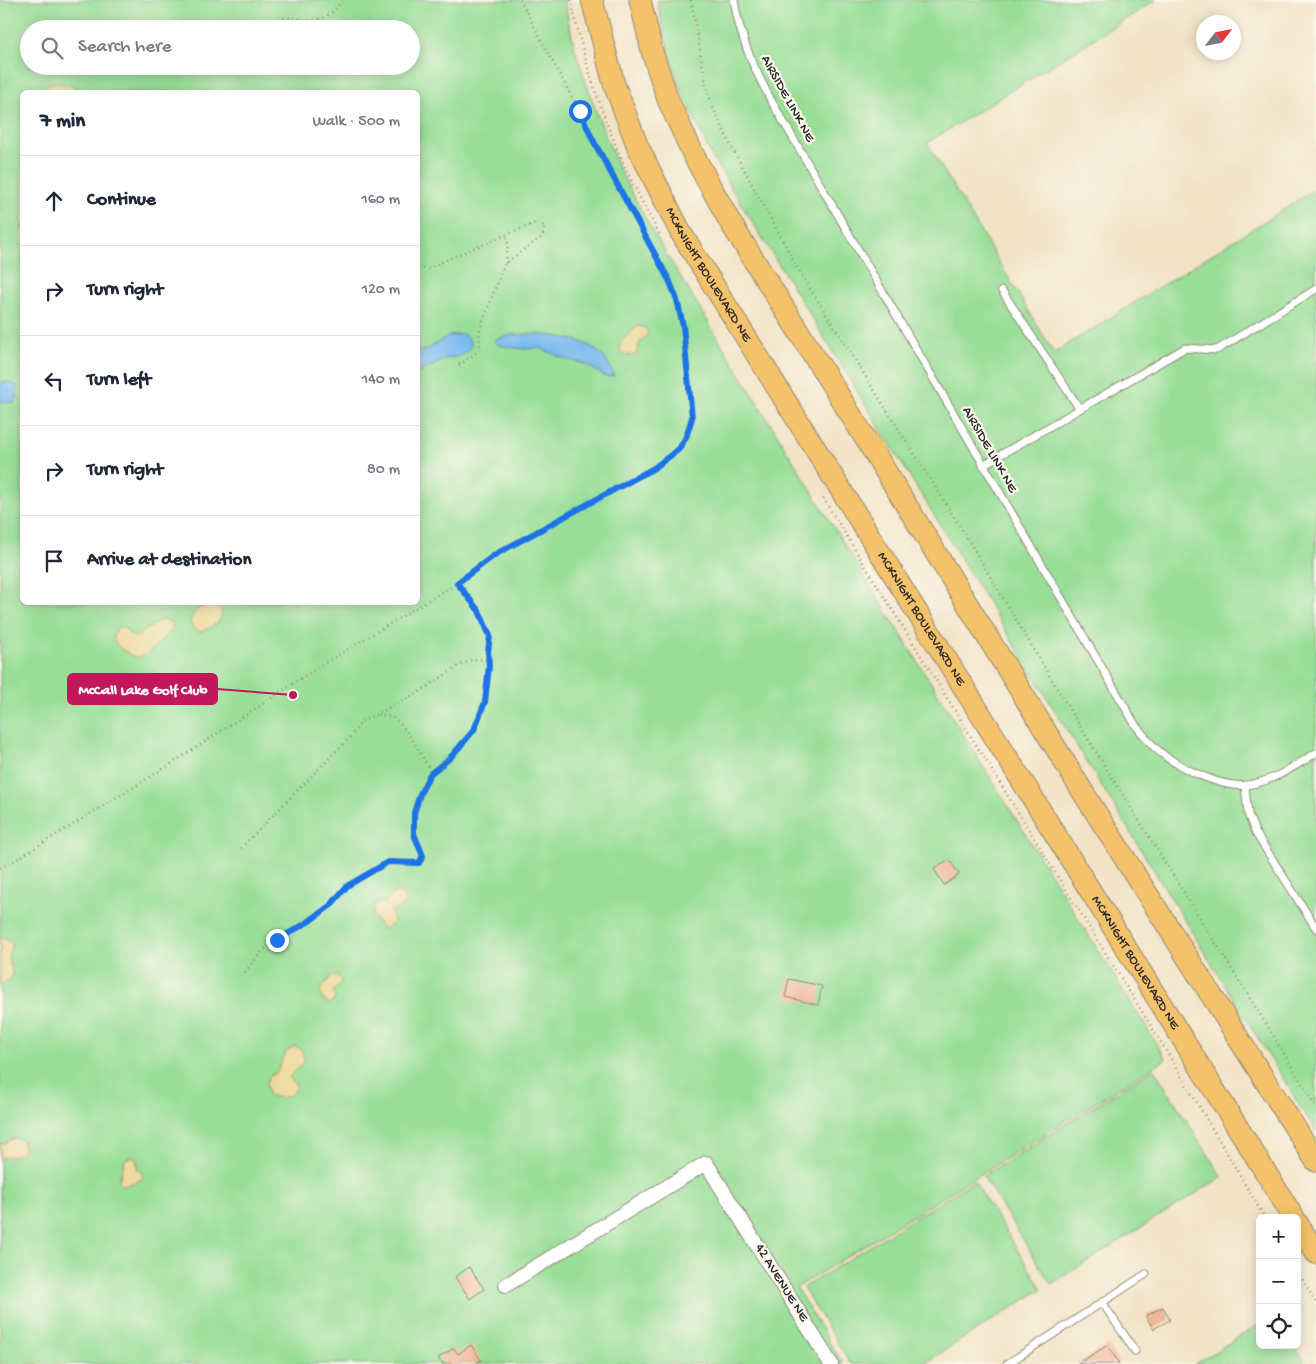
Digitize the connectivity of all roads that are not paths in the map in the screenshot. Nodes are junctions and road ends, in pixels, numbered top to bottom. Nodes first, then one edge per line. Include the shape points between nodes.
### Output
1 (592, 0) edge
2 (640, 0) edge
3 (734, 0) edge
4 (1316, 289) edge
5 (1002, 291) dead end
6 (1079, 408) junction
7 (983, 465) junction
8 (1316, 754) edge
9 (1245, 786) junction
10 (1316, 928) edge
11 (1316, 1160) edge
12 (1292, 1214) edge
13 (1301, 1229) edge
14 (1316, 1253) edge
15 (1146, 1274) dead end
16 (506, 1284) dead end
17 (1102, 1302) junction
18 (1135, 1351) dead end
19 (831, 1364) edge
20 (1007, 1364) edge

1 - 12 main road, MCKNIGHT BOULEVARD NE via 614,84 638,147 681,233
2 - 11 main road via 668,100 730,222 1086,797
3 - 7 lane, AIRSIDE LINK NE via 743,42 753,67
4 - 6 lane via 1217,350 1185,348
5 - 6 lane
6 - 7 lane
7 - 9 lane, AIRSIDE LINK NE via 1136,726 1168,758 1224,783
8 - 9 lane, AIRSIDE LINK NE via 1287,771
9 - 10 lane via 1248,814 1255,832
13 - 14 main road
15 - 17 lane
16 - 19 street, 42 AVENUE NE via 706,1163
17 - 18 lane
17 - 20 lane

